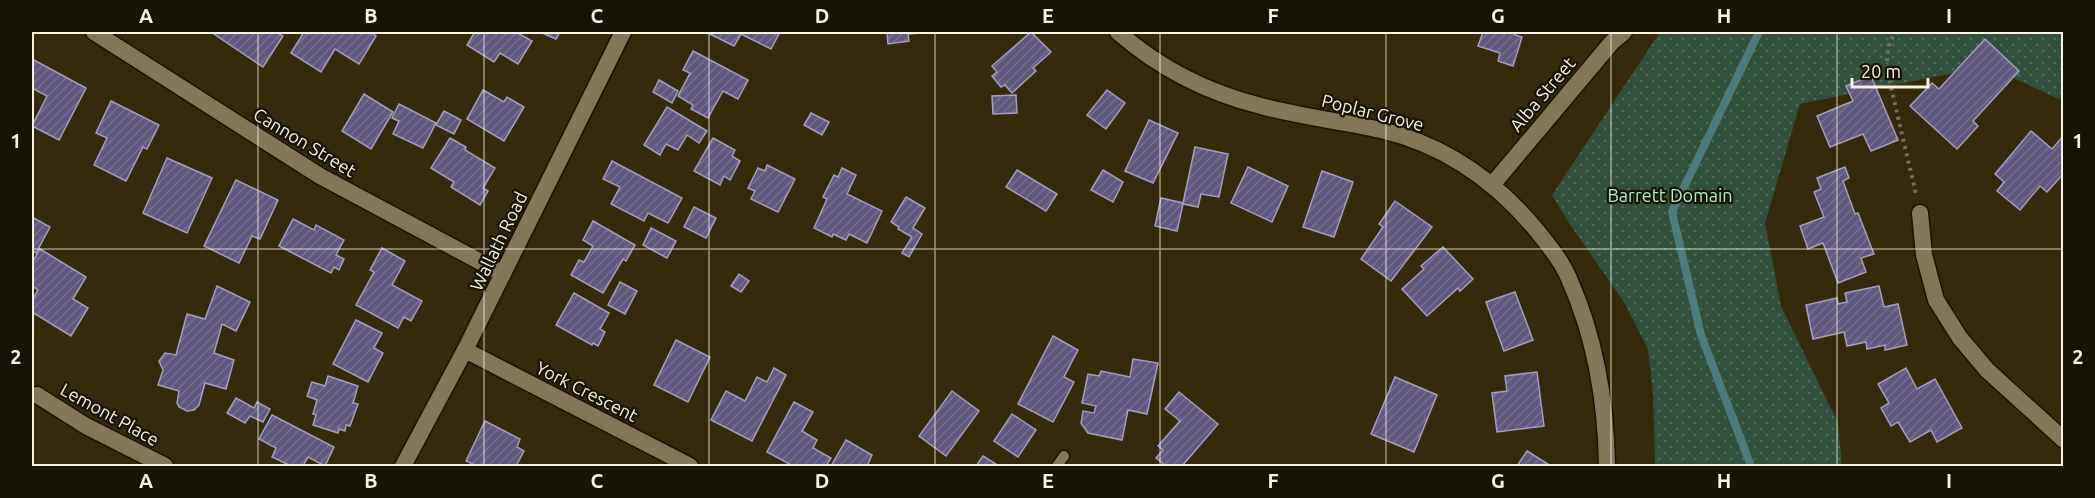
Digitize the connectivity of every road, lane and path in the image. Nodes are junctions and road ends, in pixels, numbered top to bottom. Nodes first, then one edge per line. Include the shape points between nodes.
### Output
1 (94, 32) edge
2 (624, 32) edge
3 (1118, 32) edge
4 (1624, 32) edge
5 (1899, 32) edge
6 (1492, 185) junction
7 (1920, 213) joint
8 (503, 274) junction
9 (465, 350) junction
10 (37, 395) dead end
11 (2064, 440) edge
12 (1064, 456) dead end
13 (165, 466) edge
14 (403, 466) edge
15 (690, 466) edge
16 (1057, 466) edge
17 (1607, 466) edge

1 - 8 street, Cannon Street via 320,176
2 - 8 street, Wallath Road
3 - 6 street, Poplar Grove via 1157,61 1223,94 1261,106 1383,130 1425,144 1462,163
4 - 6 street, Alba Street
5 - 7 path via 1887,52 1887,70
6 - 17 street, Poplar Grove via 1522,213 1569,278 1584,315 1602,390
7 - 11 street via 1924,255 1936,300 1960,338 1987,370
8 - 9 street, Wallath Road
9 - 14 street, Wallath Road
9 - 15 street, York Crescent
10 - 13 street, Lemont Place via 86,426
12 - 16 lane

